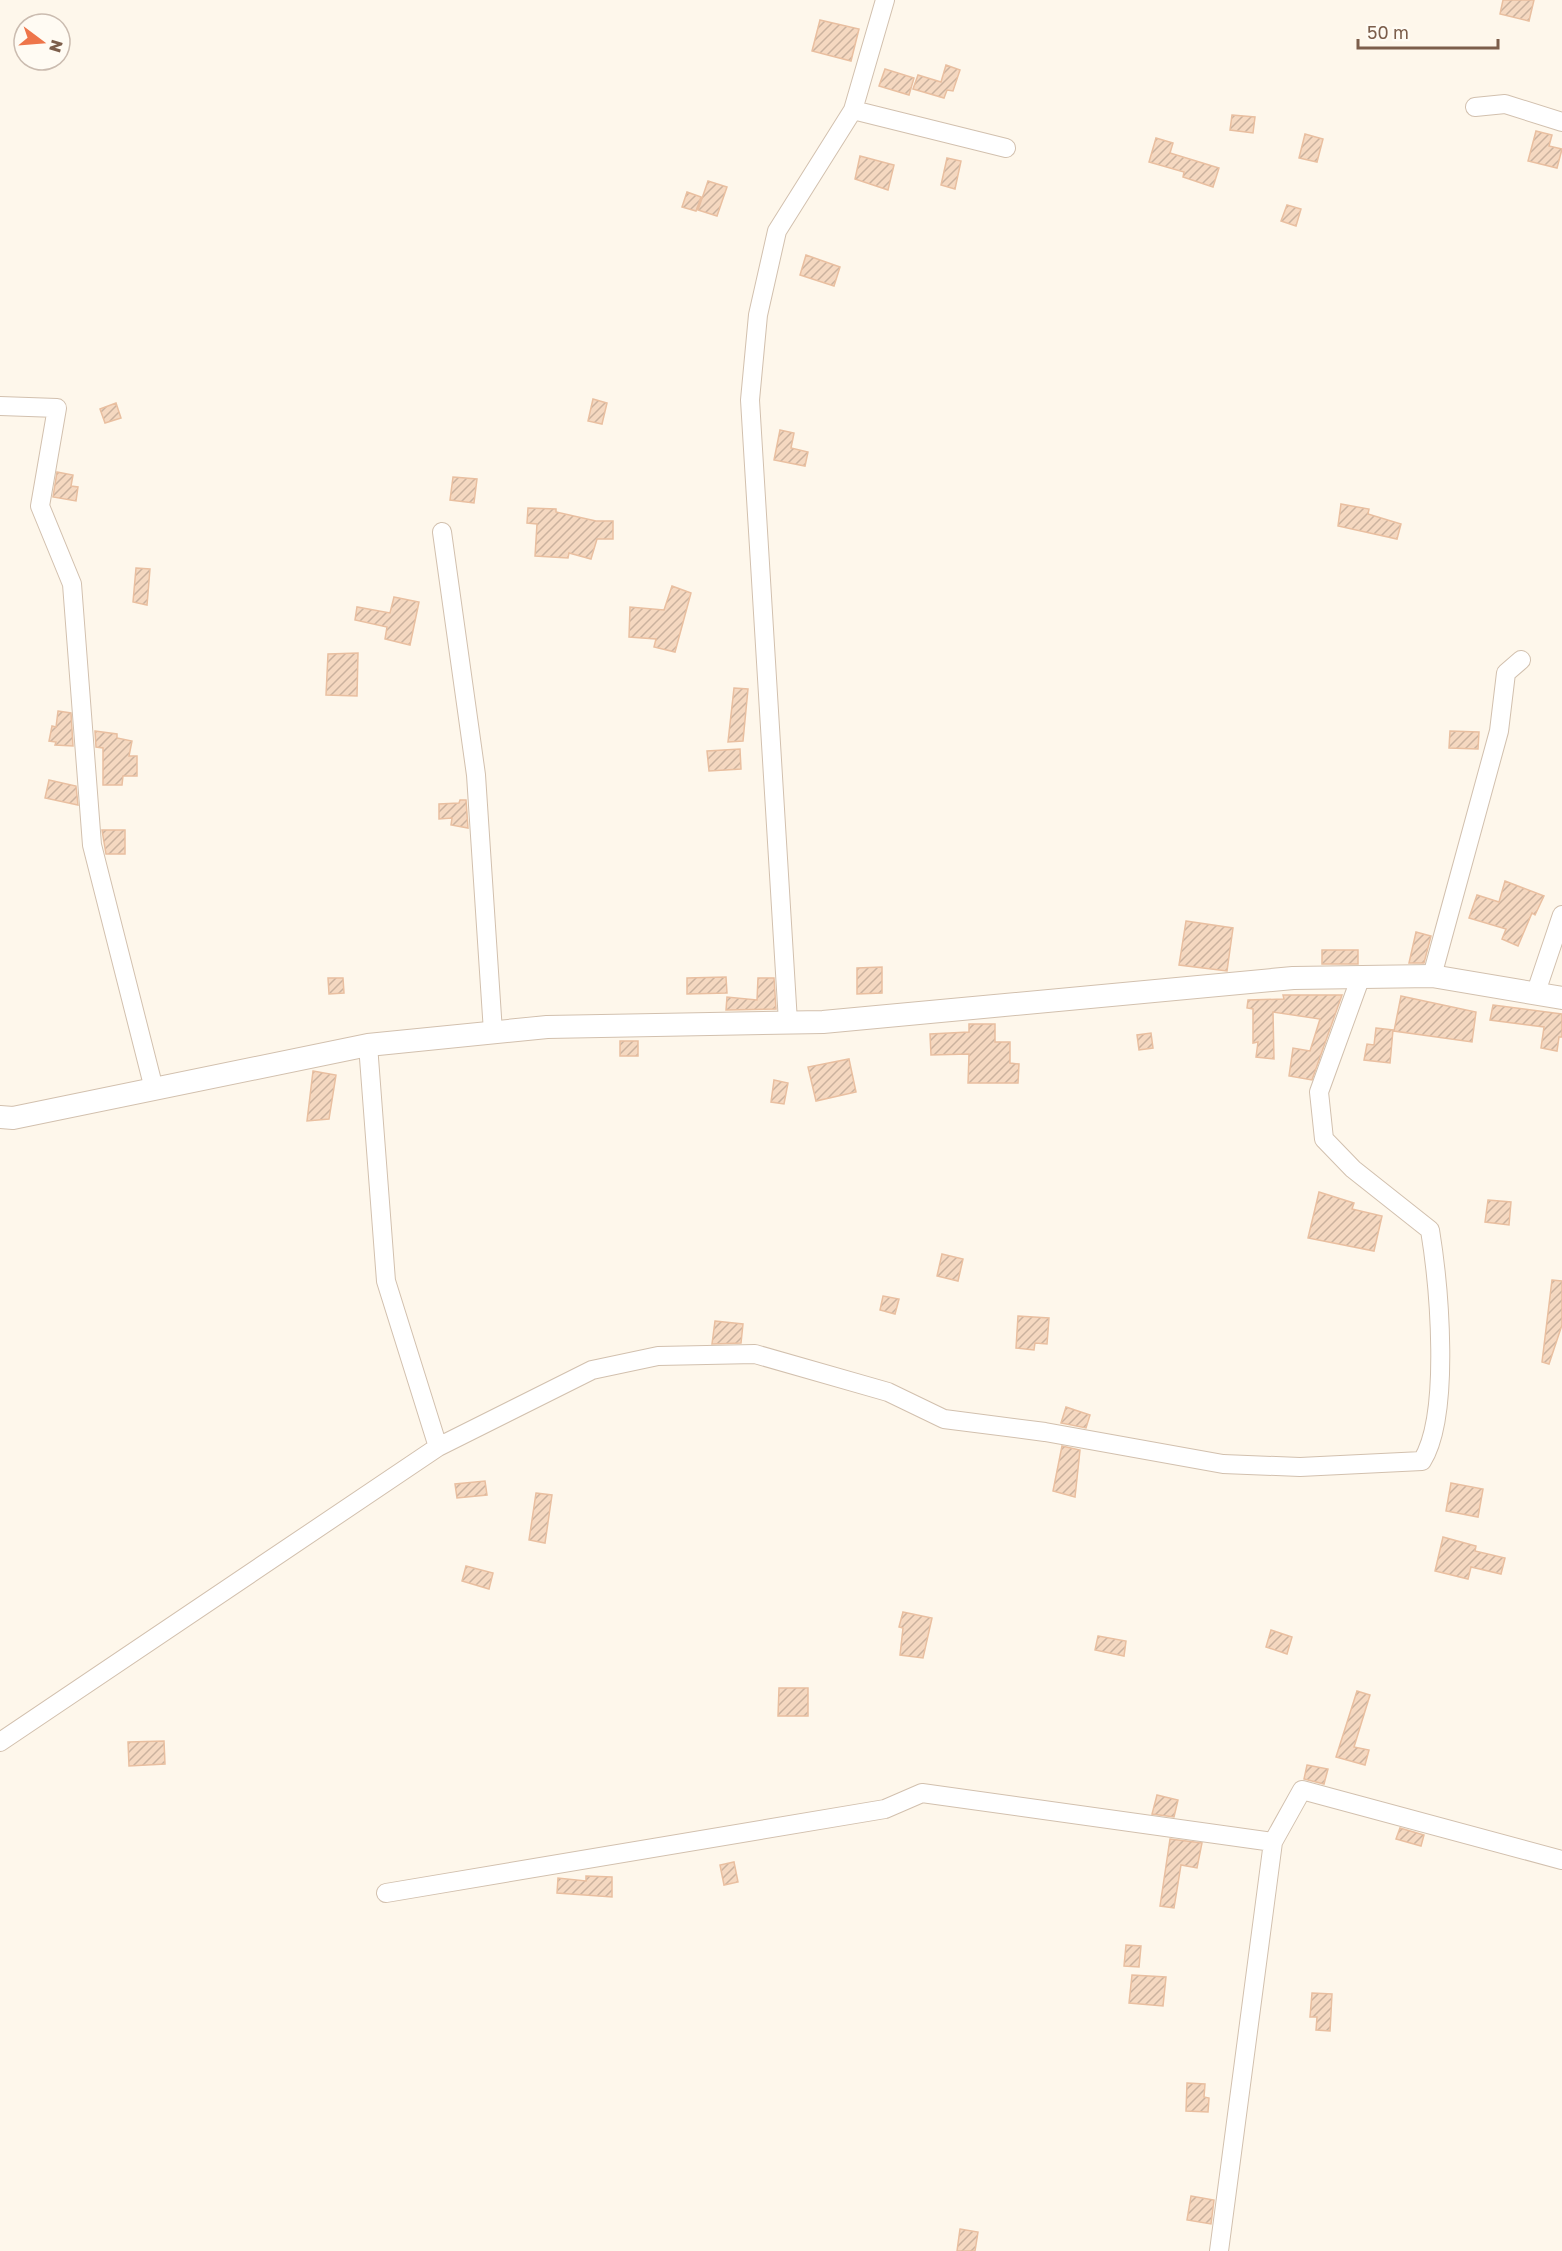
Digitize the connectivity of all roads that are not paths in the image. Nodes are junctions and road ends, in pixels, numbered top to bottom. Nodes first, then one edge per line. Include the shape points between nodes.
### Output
1 (885, 0) edge
2 (1475, 107) dead end
3 (854, 110) junction
4 (1562, 122) edge
5 (1006, 148) dead end
6 (0, 406) edge
7 (442, 532) dead end
8 (1521, 660) dead end
9 (1562, 915) edge
10 (1432, 976) junction
11 (1360, 978) junction
12 (1535, 995) junction
13 (1562, 998) edge
14 (788, 1022) junction
15 (493, 1032) junction
16 (368, 1045) junction
17 (154, 1089) junction
18 (0, 1117) edge
19 (438, 1446) junction
20 (0, 1742) edge
21 (1273, 1842) junction
22 (1562, 1860) edge
23 (386, 1893) dead end
24 (1219, 2251) edge

1 - 3 street
2 - 4 street via 1505,104
3 - 5 street
3 - 14 street via 777,231 758,315 750,400
6 - 17 street via 57,408 40,506 72,584 92,845
7 - 15 street via 476,775
8 - 10 street via 1506,674 1499,731
9 - 12 street
10 - 11 street
10 - 12 street
11 - 14 street via 1293,978 823,1022
11 - 19 street via 1319,1092 1324,1139 1353,1169 1430,1230 1437,1268 1439,1383 1430,1448 1422,1461 1300,1467 1223,1464 1045,1432 944,1419 888,1392 755,1354 658,1356 592,1370
12 - 13 street
14 - 15 street via 547,1027
15 - 16 street
16 - 17 street
16 - 19 street via 386,1281
17 - 18 street via 14,1118
19 - 20 street
21 - 22 street via 1302,1790
21 - 23 street via 922,1793 885,1809
21 - 24 street

